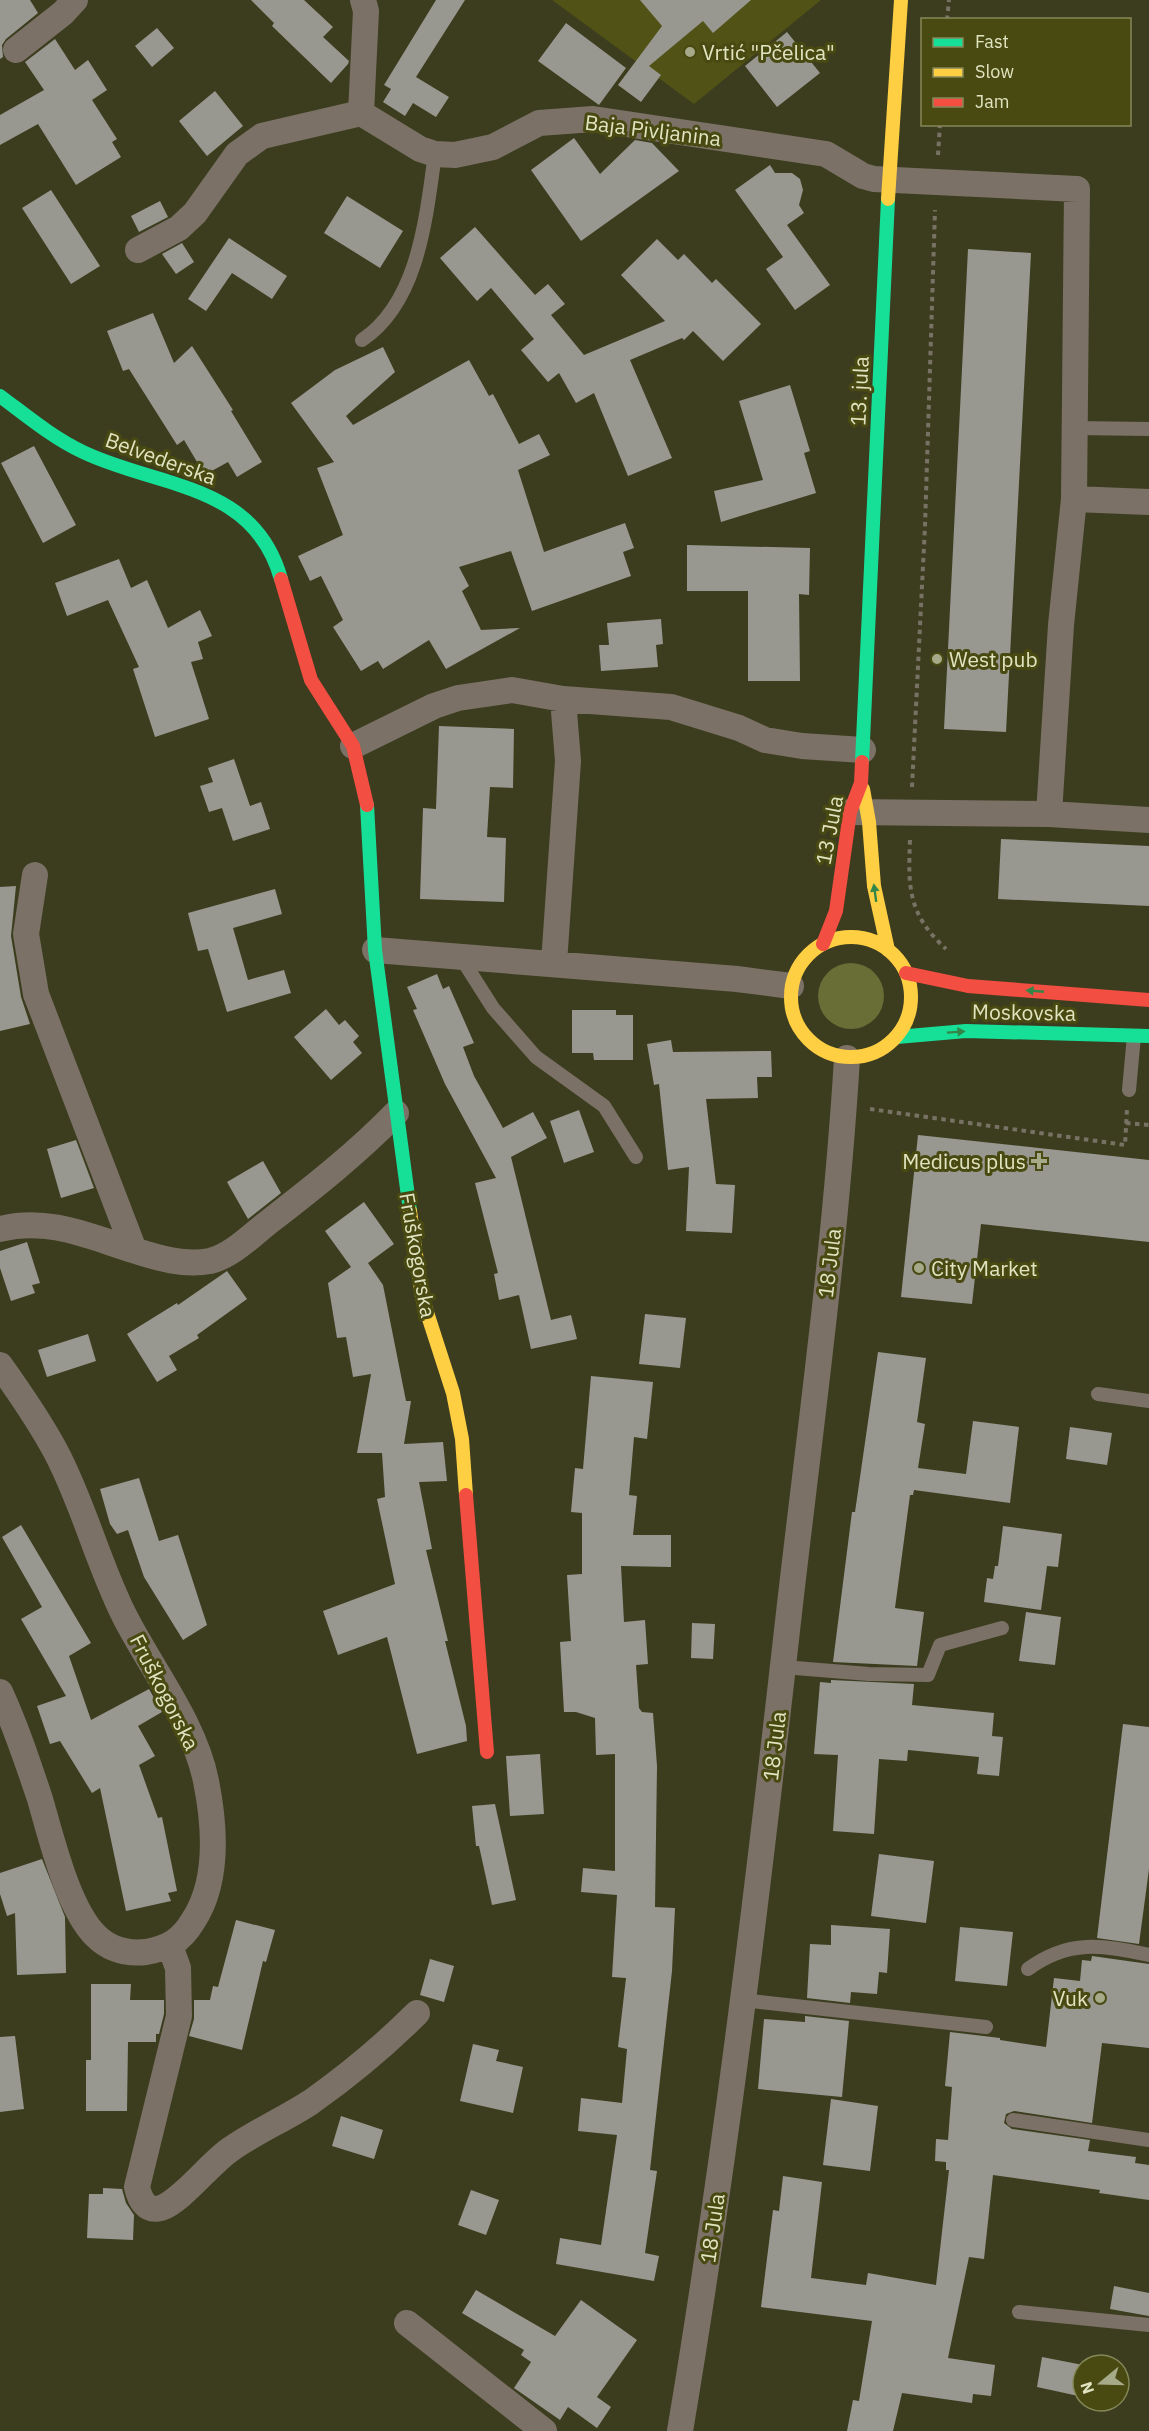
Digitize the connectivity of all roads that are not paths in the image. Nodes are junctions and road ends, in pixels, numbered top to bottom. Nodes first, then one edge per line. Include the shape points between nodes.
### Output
1 (75, 0) edge
2 (363, 0) edge
3 (901, 0) edge
4 (16, 50) dead end
5 (361, 113) junction
6 (435, 154) junction
7 (889, 180) junction
8 (138, 250) dead end
9 (362, 340) dead end
10 (0, 396) edge
11 (1074, 428) junction
12 (1149, 429) edge
13 (1074, 499) junction
14 (1149, 502) edge
15 (563, 699) junction
16 (353, 746) junction
17 (863, 750) junction
18 (861, 783) joint
19 (860, 812) junction
20 (1048, 814) junction
21 (1149, 820) edge
22 (35, 875) dead end
23 (823, 944) junction
24 (375, 950) junction
25 (888, 950) junction
26 (460, 956) junction
27 (554, 963) junction
28 (906, 973) junction
29 (792, 986) junction
30 (1149, 1000) edge
31 (897, 1036) junction
32 (1134, 1036) junction
33 (1149, 1036) edge
34 (847, 1058) junction
35 (1129, 1090) road end
36 (396, 1113) junction
37 (636, 1157) dead end
38 (0, 1229) edge
39 (134, 1250) junction
40 (0, 1365) edge
41 (1098, 1394) dead end
42 (1149, 1401) edge
43 (1002, 1628) dead end
44 (783, 1668) junction
45 (0, 1692) edge
46 (487, 1752) dead end
47 (170, 1946) junction
48 (1149, 1955) edge
49 (1028, 1969) dead end
50 (742, 2000) junction
51 (417, 2013) dead end
52 (986, 2027) dead end
53 (1013, 2120) dead end
54 (1149, 2140) edge
55 (1019, 2312) dead end
56 (407, 2323) dead end
57 (1149, 2325) edge
58 (544, 2431) edge
59 (680, 2431) edge

1 - 4 street
2 - 5 street via 366,10
3 - 7 main road, 13. jula
5 - 6 street, Baja Pivljanina
5 - 8 street via 262,136 237,154 195,213 179,228
6 - 7 street, Baja Pivljanina via 455,155 493,147 539,123 593,119 826,154 863,176
6 - 9 lane via 417,255 402,293 375,332
7 - 11 street, Baja Pivljanina via 1077,189
7 - 17 main road, 13. jula
10 - 16 main road, Belvederska via 83,452 124,469 201,491 233,509 260,536 277,566 311,680
11 - 12 lane
11 - 13 street
13 - 14 street
13 - 20 street via 1060,625
15 - 16 street via 512,690 458,698
15 - 17 street via 671,707 765,740 802,747
15 - 27 street via 568,761
16 - 24 main road, Fruškogorska via 367,804
17 - 18 main road, 13. jula
18 - 19 main road, 13 Jula
19 - 20 street
19 - 23 main road, 13 Jula via 836,911
25 -> 19 main road, 13 Jula
20 - 21 street
22 - 39 street via 26,934 36,994
23 - 25 main road via 856,937
23 - 29 main road via 803,962
24 - 26 street
24 - 36 main road, Fruškogorska
25 - 28 main road
26 - 27 street
26 - 37 lane via 493,1008 536,1058 604,1107
27 - 29 street
30 -> 28 main road, Moskovska via 968,986
28 - 31 main road via 911,1006
29 - 34 main road via 791,1003 803,1034 815,1046
31 -> 32 main road, Moskovska via 966,1031
31 - 34 main road via 883,1049
32 - 33 main road, Moskovska
32 - 35 lane
34 - 44 street, 18 Jula via 841,1165
36 - 39 street via 364,1146 233,1250 211,1260 182,1263
36 - 46 main road, Fruškogorska via 422,1297 453,1393 462,1439
38 - 39 street via 46,1225
40 - 47 street, Fruškogorska via 57,1454 124,1616 192,1738 206,1780 213,1829 211,1871 201,1910
41 - 42 lane
43 - 44 lane via 940,1645 928,1675
44 - 50 street, 18 Jula
45 - 47 street via 14,1722 60,1868 95,1935 112,1948 131,1953
47 - 51 street via 178,1968 179,2016 137,2187 140,2199 152,2208 173,2201 230,2149 309,2103
48 - 49 lane via 1087,1945 1047,1956
50 - 52 lane
50 - 59 street, 18 Jula
53 - 54 lane
55 - 57 lane
56 - 58 street

